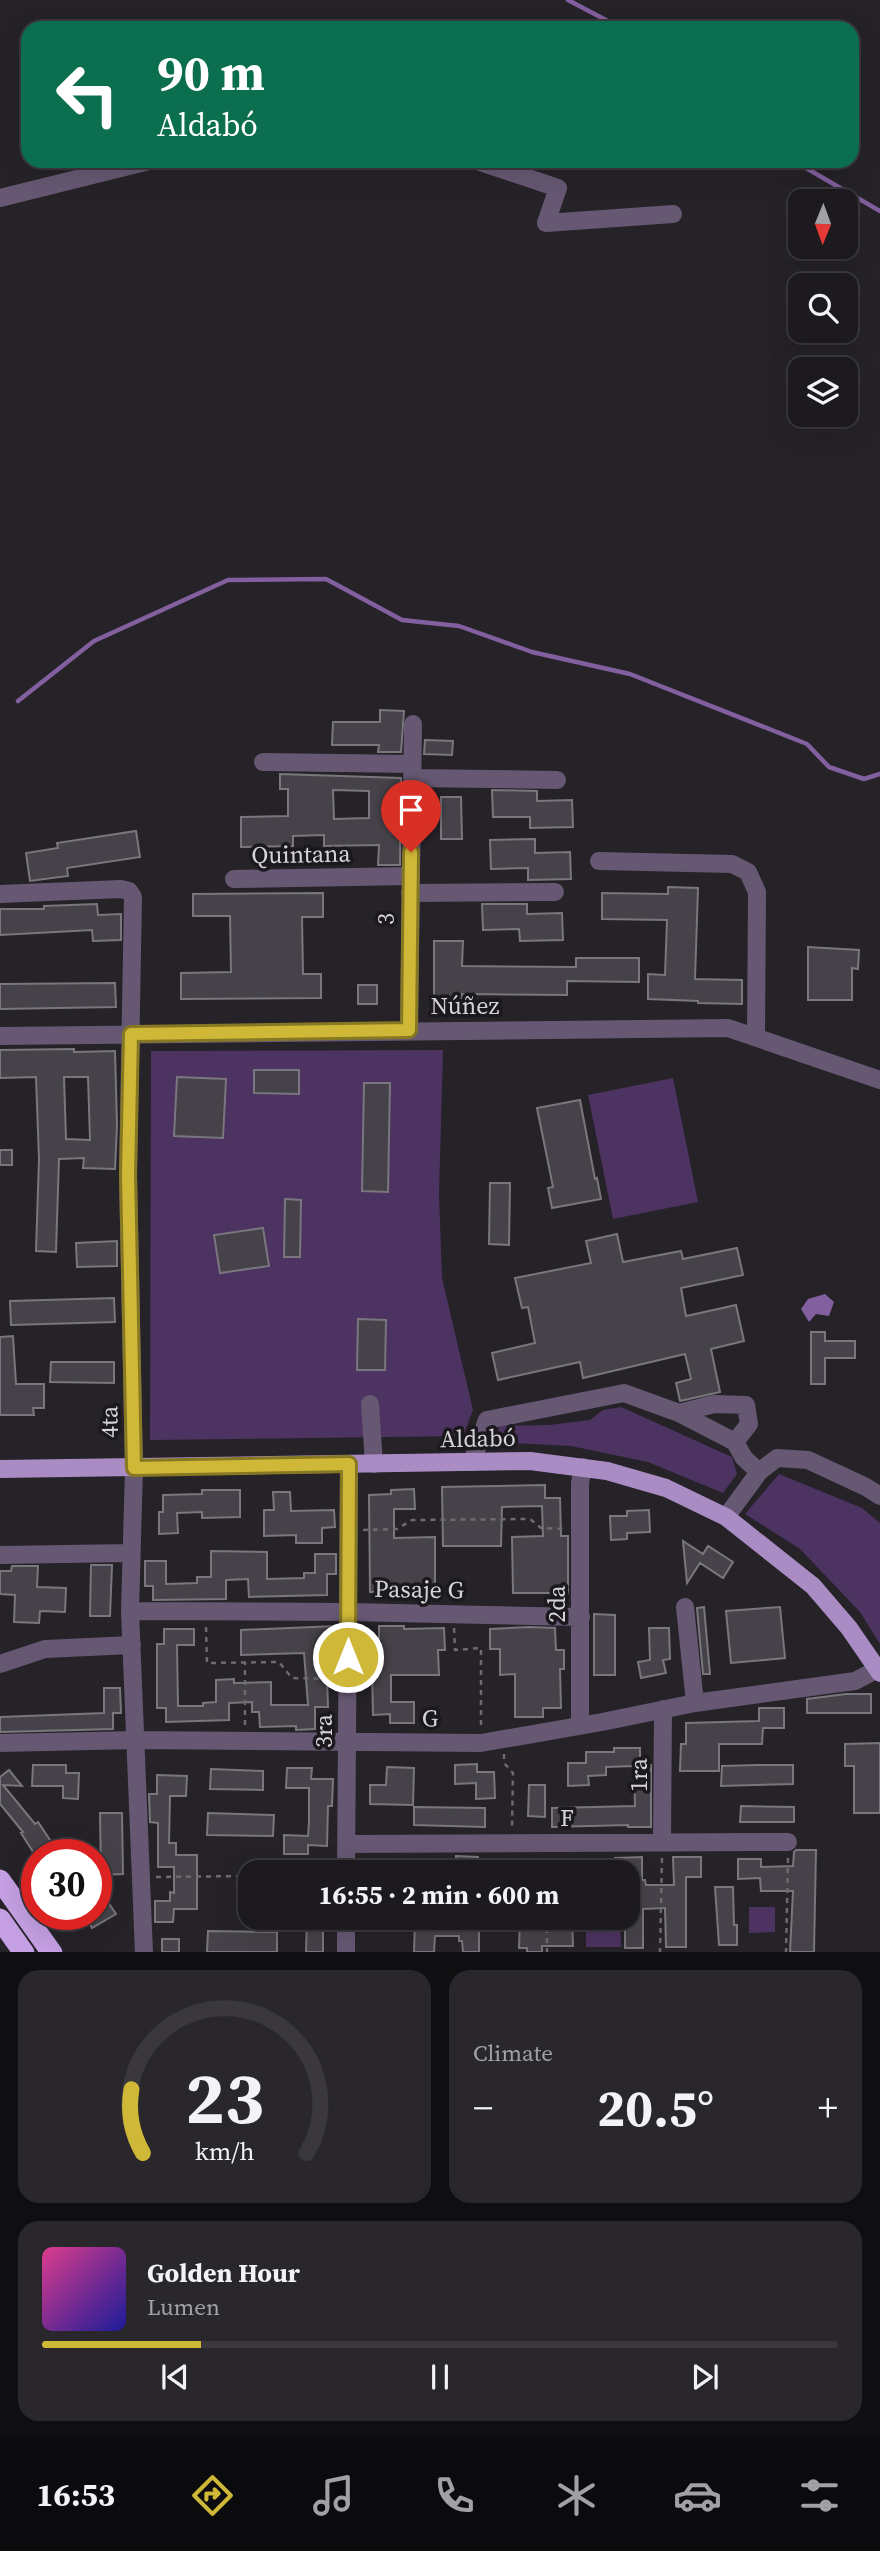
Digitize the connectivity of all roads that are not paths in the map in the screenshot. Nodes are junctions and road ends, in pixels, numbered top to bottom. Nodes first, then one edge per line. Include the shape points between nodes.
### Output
1 (121, 168) edge
2 (498, 168) edge
3 (0, 198) edge
4 (673, 214) dead end
5 (413, 724) dead end
6 (263, 762) dead end
7 (412, 771) junction
8 (557, 780) dead end
9 (599, 861) dead end
10 (234, 879) dead end
11 (410, 885) junction
12 (555, 892) dead end
13 (0, 894) edge
14 (409, 1030) junction
15 (131, 1034) junction
16 (0, 1036) edge
17 (755, 1037) junction
18 (880, 1080) edge
19 (370, 1404) dead end
20 (679, 1413) junction
21 (735, 1442) junction
22 (472, 1462) junction
23 (349, 1464) junction
24 (374, 1464) junction
25 (134, 1468) junction
26 (0, 1469) edge
27 (759, 1472) junction
28 (582, 1475) junction
29 (880, 1496) edge
30 (726, 1517) junction
31 (130, 1553) junction
32 (0, 1555) edge
33 (685, 1607) dead end
34 (130, 1611) junction
35 (349, 1612) junction
36 (581, 1617) junction
37 (132, 1645) junction
38 (0, 1664) edge
39 (879, 1671) edge
40 (695, 1703) junction
41 (663, 1709) junction
42 (580, 1726) junction
43 (137, 1740) junction
44 (348, 1741) junction
45 (0, 1743) edge
46 (662, 1841) junction
47 (788, 1842) road end
48 (347, 1843) junction
49 (346, 1860) edge
50 (0, 1880) edge
51 (0, 1919) edge
52 (346, 1930) edge
53 (24, 1952) edge
54 (52, 1952) edge
55 (144, 1952) edge
56 (346, 1952) edge

1 - 3 street
2 - 4 street via 558,188 546,223
5 - 7 street, 3
6 - 7 street
7 - 8 street
7 - 11 street, 3
9 - 17 street via 732,864 748,872 757,892
10 - 11 street, Quintana
11 - 12 street, Quintana
11 - 14 street, 3
13 - 15 street, 4ta via 129,891 133,897
14 - 15 street, Núñez
14 - 17 street, Núñez via 728,1028
15 - 16 street, Núñez
15 - 25 street, 4ta via 128,1174
17 - 18 street, Núñez
19 - 24 street
20 - 21 street
20 - 21 street via 714,1404 746,1405 749,1424
20 - 22 street via 624,1393 487,1420
21 - 27 street
22 - 24 main road, Aldabó
22 - 28 main road, Aldabó via 530,1461
23 - 24 main road, Aldabó
23 - 25 main road, Aldabó
23 - 35 street, 3ra
25 - 26 main road, Aldabó
25 - 31 street, 4ta
27 - 29 street via 777,1458 808,1460
27 - 30 street
28 - 30 main road, Aldabó via 666,1488
28 - 36 street, 2da
30 - 39 main road, Aldabó via 813,1586
31 - 32 street
31 - 34 street, 4ta
33 - 40 street
34 - 35 street, Pasaje G
34 - 37 street, 4ta
35 - 36 street, Pasaje G via 458,1610
35 - 44 street, 3ra
36 - 42 street, 2da
37 - 38 street via 45,1649
37 - 43 street, 4ta
39 - 40 street, G via 855,1681
40 - 41 street, G
41 - 42 street, G
41 - 46 street, 1ra
42 - 44 street, G via 504,1739
43 - 44 street, G
43 - 45 street, G
43 - 55 street, 4ta
44 - 48 street, 3ra
46 - 47 street, F via 683,1836
46 - 48 street, F via 512,1841 391,1848
48 - 49 street, 3ra
50 - 54 highway
51 - 53 highway
52 - 56 street

